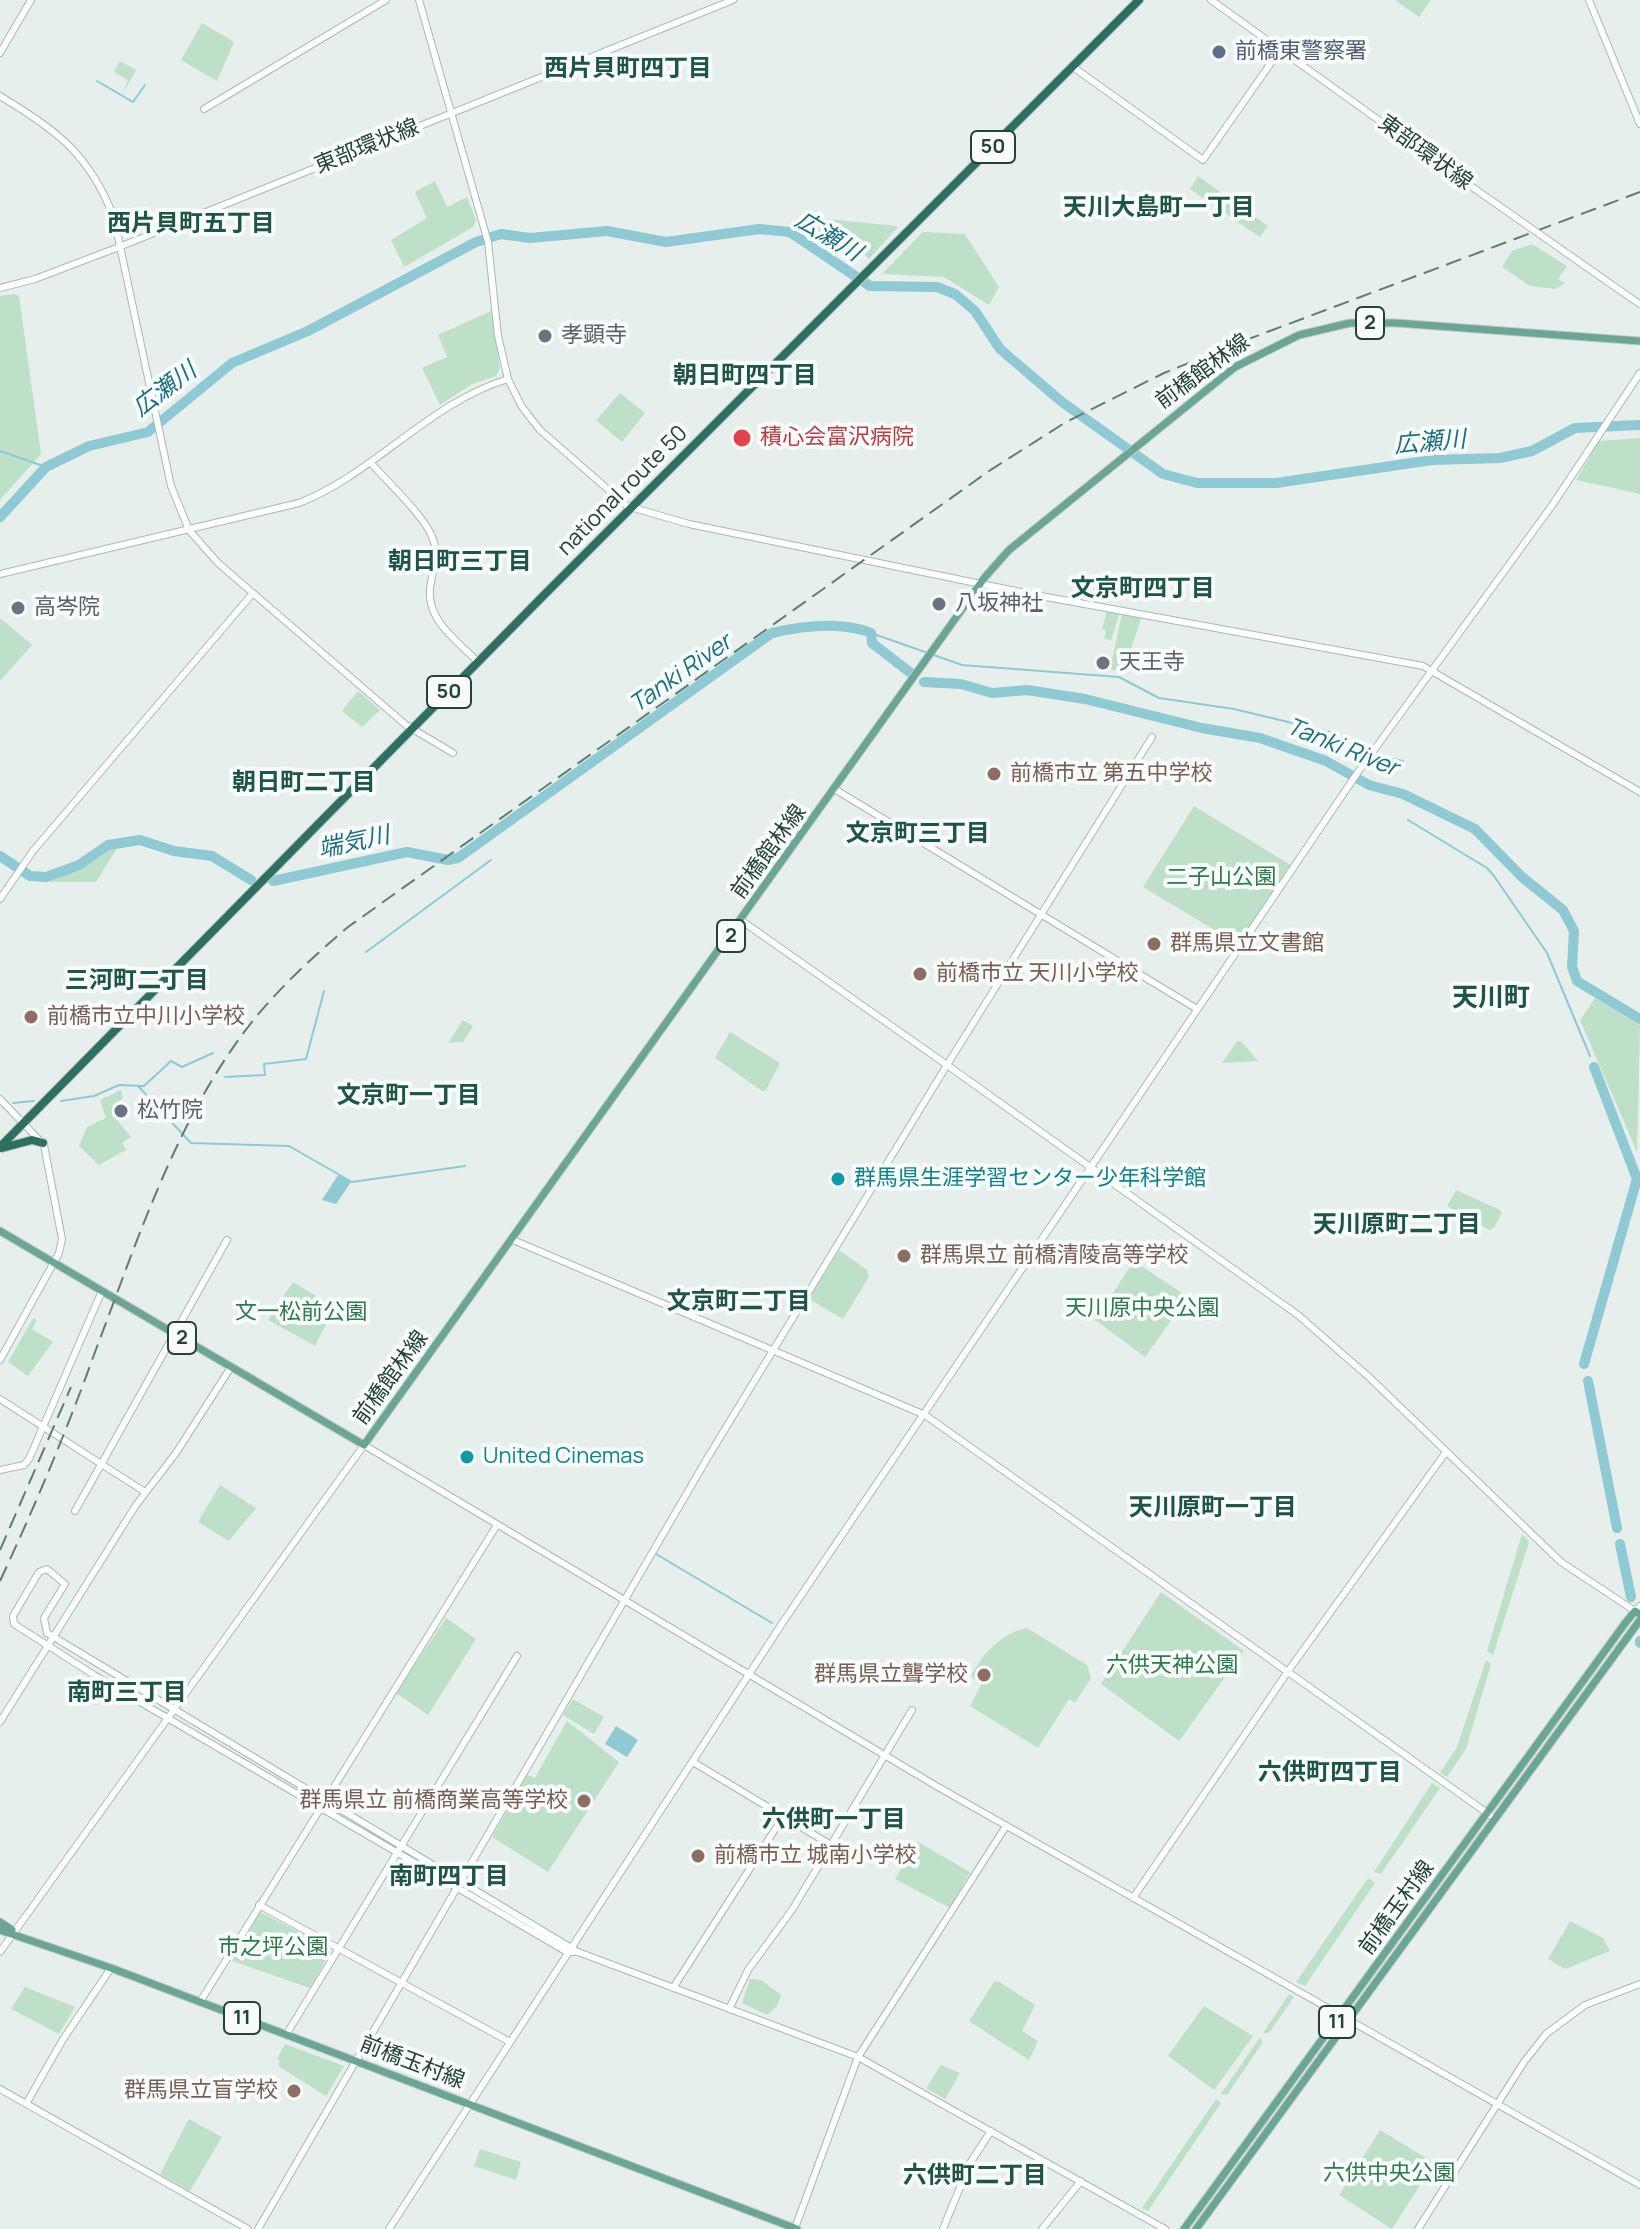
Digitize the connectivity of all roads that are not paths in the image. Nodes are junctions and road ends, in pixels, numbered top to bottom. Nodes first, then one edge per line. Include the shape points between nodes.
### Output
1 (31, 0) edge
2 (386, 0) edge
3 (419, 0) edge
4 (733, 0) edge
5 (1139, 0) edge
6 (1211, 0) edge
7 (1589, 0) edge
8 (1280, 50) junction
9 (0, 53) edge
10 (1073, 67) junction
11 (0, 96) edge
12 (204, 109) dead end
13 (451, 113) junction
14 (1640, 124) edge
15 (119, 247) junction
16 (0, 288) edge
17 (1640, 304) edge
18 (1640, 341) edge
19 (1640, 373) edge
20 (508, 379) junction
21 (371, 463) junction
22 (631, 508) junction
23 (189, 530) junction
24 (0, 574) edge
25 (981, 583) junction
26 (253, 593) junction
27 (478, 662) junction
28 (1431, 669) junction
29 (411, 729) junction
30 (1152, 737) dead end
31 (453, 753) dead end
32 (836, 790) junction
33 (1640, 792) edge
34 (0, 899) edge
35 (1042, 914) junction
36 (742, 921) junction
37 (1197, 1009) junction
38 (947, 1065) junction
39 (0, 1099) edge
40 (26, 1123) junction
41 (43, 1143) junction
42 (0, 1148) edge
43 (1093, 1167) junction
44 (0, 1231) edge
45 (227, 1240) dead end
46 (513, 1240) junction
47 (54, 1263) junction
48 (102, 1291) junction
49 (174, 1333) junction
50 (772, 1350) junction
51 (0, 1360) edge
52 (231, 1367) junction
53 (0, 1399) edge
54 (925, 1415) junction
55 (44, 1428) junction
56 (364, 1445) junction
57 (1446, 1452) junction
58 (101, 1463) junction
59 (0, 1470) edge
60 (145, 1492) junction
61 (75, 1511) dead end
62 (497, 1525) junction
63 (625, 1599) junction
64 (1638, 1610) edge
65 (1640, 1620) edge
66 (53, 1637) junction
67 (48, 1645) junction
68 (517, 1656) dead end
69 (750, 1674) junction
70 (1286, 1674) junction
71 (174, 1710) junction
72 (912, 1710) dead end
73 (168, 1718) junction
74 (0, 1722) edge
75 (885, 1755) junction
76 (693, 1762) junction
77 (323, 1802) junction
78 (1487, 1814) junction
79 (783, 1817) junction
80 (1496, 1820) junction
81 (1006, 1826) junction
82 (831, 1845) junction
83 (401, 1849) junction
84 (459, 1884) junction
85 (1133, 1898) junction
86 (259, 1905) junction
87 (0, 1922) edge
88 (0, 1930) edge
89 (14, 1932) junction
90 (339, 1948) junction
91 (569, 1949) junction
92 (0, 1952) edge
93 (111, 1968) junction
94 (402, 1982) junction
95 (1640, 1984) edge
96 (673, 1988) junction
97 (200, 2002) junction
98 (729, 2009) junction
99 (1346, 2018) junction
100 (286, 2035) junction
101 (510, 2042) junction
102 (858, 2057) junction
103 (356, 2061) junction
104 (0, 2089) edge
105 (1498, 2103) junction
106 (26, 2104) junction
107 (471, 2105) junction
108 (991, 2131) junction
109 (1081, 2181) junction
110 (1640, 2185) edge
111 (248, 2229) edge
112 (258, 2229) edge
113 (389, 2229) edge
114 (796, 2229) edge
115 (943, 2229) edge
116 (1042, 2229) edge
117 (1165, 2229) edge
118 (1184, 2229) edge
119 (1196, 2229) edge
120 (1418, 2229) edge

1 - 9 street
2 - 12 street
3 - 13 street
4 - 13 street, 東部環状線
5 - 10 highway, national route 50 / 50
6 - 8 street, 東部環状線
7 - 14 street
8 - 10 street via 1203,160
8 - 17 street, 東部環状線, bridge
10 - 22 highway, national route 50 / 50
11 - 15 street via 56,132 80,155 102,188
13 - 15 street, 東部環状線
13 - 20 street via 486,232
15 - 16 street, 東部環状線
15 - 23 street via 155,421 177,506
18 - 25 main road, 前橋館林線 / 2 via 1396,323 1327,327 1277,343 1244,361 1127,453 1009,550
19 - 28 street via 1553,504
20 - 21 street via 463,398
20 - 22 street via 540,430
21 - 23 street via 299,503
21 - 27 street via 432,537 436,558 431,610
22 - 25 street
22 - 27 highway, national route 50 / 50
23 - 24 street
23 - 26 street
25 - 28 street
25 - 32 main road, 前橋館林線 / 2
26 - 29 street
26 - 34 street
27 - 29 highway, national route 50 / 50
28 - 33 street
28 - 37 street
29 - 31 street
29 - 40 highway, national route 50 / 50
30 - 35 street
32 - 35 street
32 - 36 main road, 前橋館林線 / 2
35 - 37 street
35 - 38 street
36 - 38 street
36 - 46 main road, 前橋館林線 / 2
37 - 43 street
38 - 43 street
38 - 50 street
39 - 40 street
40 - 41 street
40 - 42 highway, national route 50 / 50
41 - 42 highway via 32,1140
41 - 47 street via 62,1239
43 - 54 street
43 - 57 street via 1298,1315
44 - 47 main road, 前橋館林線 / 2
45 - 49 street
46 - 50 street
46 - 56 main road, 前橋館林線 / 2
47 - 48 main road, 前橋館林線 / 2
47 - 51 street
48 - 49 main road, 前橋館林線 / 2
48 - 55 street
49 - 52 main road, 前橋館林線 / 2
49 - 58 street
50 - 54 street
50 - 63 street
52 - 56 main road, 前橋館林線 / 2
52 - 60 street
53 - 55 street
54 - 69 street
54 - 70 street
55 - 58 street
55 - 59 street via 28,1462
56 - 62 street
56 - 71 street
57 - 64 street via 1561,1562
57 - 70 street
58 - 60 street
58 - 61 street
60 - 66 street
62 - 63 street
62 - 77 street
63 - 69 street
63 - 84 street
64 - 78 main road, 前橋玉村線 / 11
65 - 80 main road, 前橋玉村線 / 11
66 - 67 street
66 - 67 street via 43,1621 65,1584 44,1568 12,1620
66 - 71 street
67 - 73 street
67 - 74 street
68 - 83 street
69 - 75 street
69 - 76 street
70 - 78 street
70 - 85 street
71 - 73 street
71 - 77 street
72 - 75 street
73 - 77 street
73 - 89 street
75 - 81 street
75 - 82 street
76 - 79 street
76 - 91 street
77 - 83 street
77 - 86 street
78 - 80 street
78 - 99 main road, 前橋玉村線 / 11
79 - 82 street
79 - 96 street
80 - 99 main road, 前橋玉村線 / 11
81 - 85 street
81 - 102 street
82 - 98 street via 748,1970
83 - 84 street
83 - 90 street
84 - 91 street
84 - 94 street
85 - 99 street
86 - 90 street
86 - 97 street
87 - 89 main road, 前橋玉村線 / 11
88 - 89 main road, 前橋玉村線 / 11
89 - 92 street
89 - 93 main road, 前橋玉村線 / 11
90 - 94 street
90 - 100 street
91 - 96 street
91 - 101 street
93 - 97 main road, 前橋玉村線 / 11
93 - 106 street
94 - 101 street
94 - 103 street
95 - 105 street via 1585,2005 1554,2026
96 - 98 street
97 - 100 main road, 前橋玉村線 / 11
98 - 102 street
99 - 105 street
99 - 118 main road, 前橋玉村線 / 11
99 - 119 main road, 前橋玉村線 / 11
100 - 103 main road, 前橋玉村線 / 11
101 - 107 street
102 - 108 street
102 - 114 street
103 - 107 main road, 前橋玉村線 / 11
103 - 112 street
104 - 106 street
105 - 110 street
105 - 120 street
106 - 111 street
107 - 113 street
107 - 114 main road, 前橋玉村線 / 11
108 - 109 street
108 - 115 street via 970,2163
109 - 116 street
109 - 117 street

